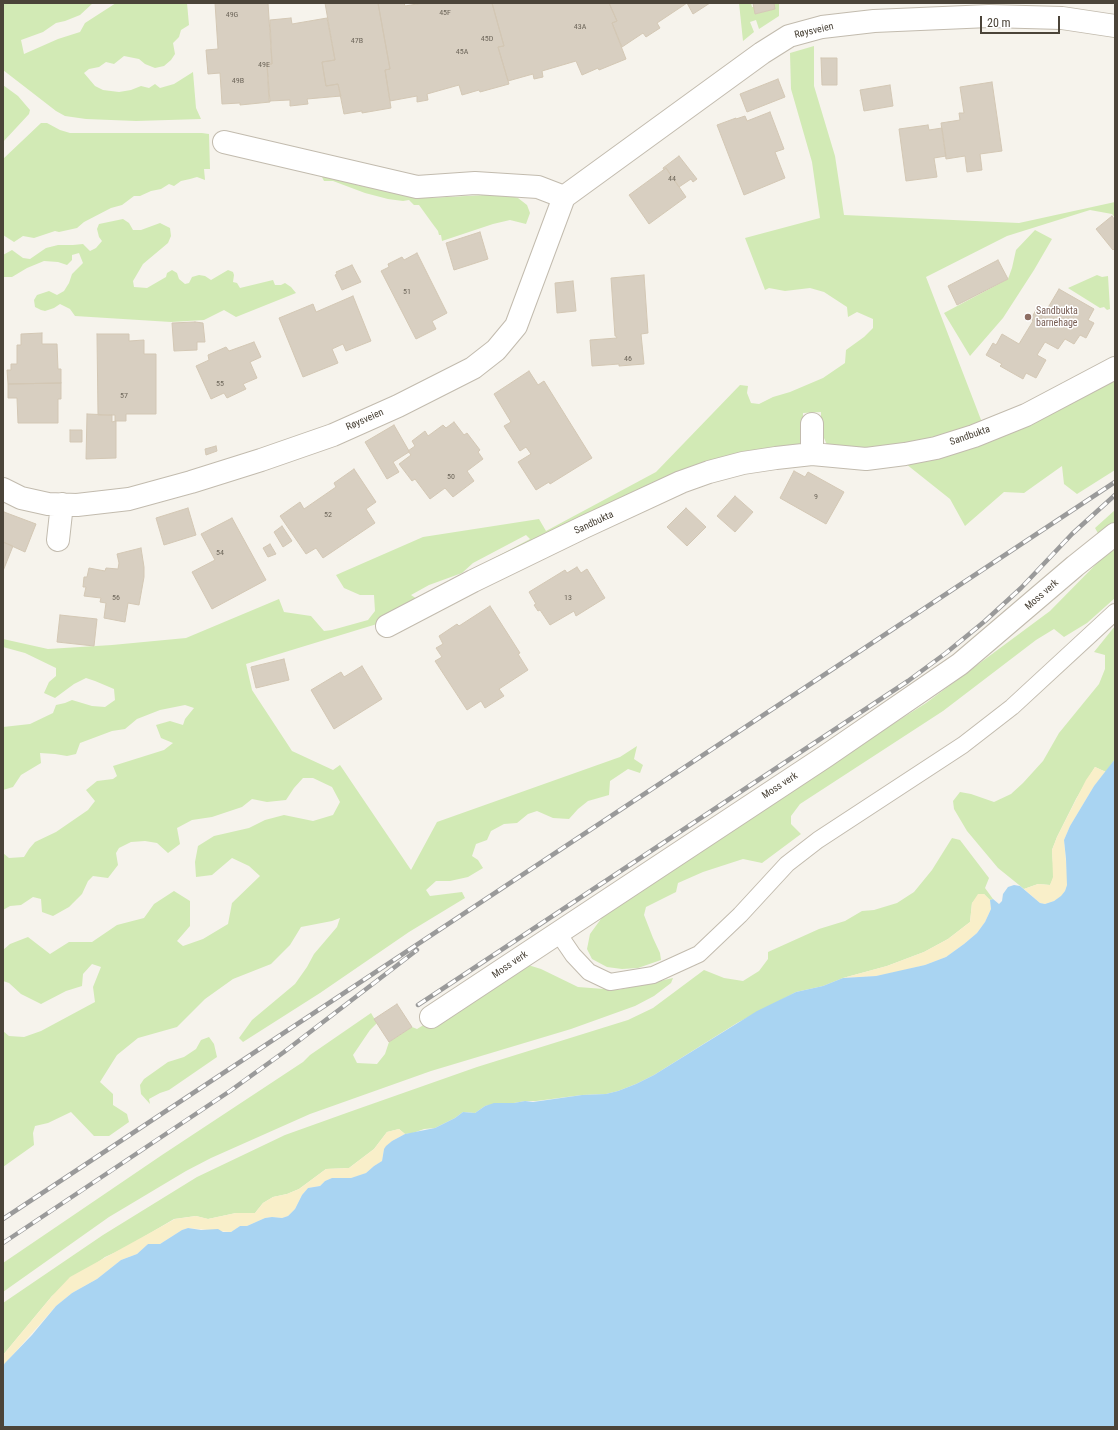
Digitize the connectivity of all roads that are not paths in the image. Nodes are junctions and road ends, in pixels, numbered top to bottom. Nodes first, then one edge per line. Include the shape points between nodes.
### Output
1 (1115, 26) edge
2 (224, 142) dead end
3 (564, 197) junction
4 (1115, 368) edge
5 (812, 424) dead end
6 (812, 454) junction
7 (3, 489) edge
8 (62, 504) junction
9 (1115, 534) edge
10 (58, 540) dead end
11 (1115, 612) edge
12 (388, 626) dead end
13 (558, 933) junction
14 (431, 1017) dead end

1 - 3 street, Røysveien via 1062,18 990,16 874,21 822,27 789,36
2 - 3 street via 417,187 475,183 538,187
3 - 8 street, Røysveien via 516,326 496,350 473,368 398,406 333,434 261,460 130,499 77,505
4 - 6 street, Sandbukta via 1026,415 936,448 866,459
5 - 6 street
6 - 12 street, Sandbukta via 743,463 681,482 480,578
7 - 8 street, Røysveien via 21,498 48,504
8 - 10 street
9 - 13 street, Moss verk via 960,664
11 - 13 lane via 1012,707 963,745 818,840 787,864 740,915 699,954 653,975 610,982 589,972
13 - 14 street, Moss verk

